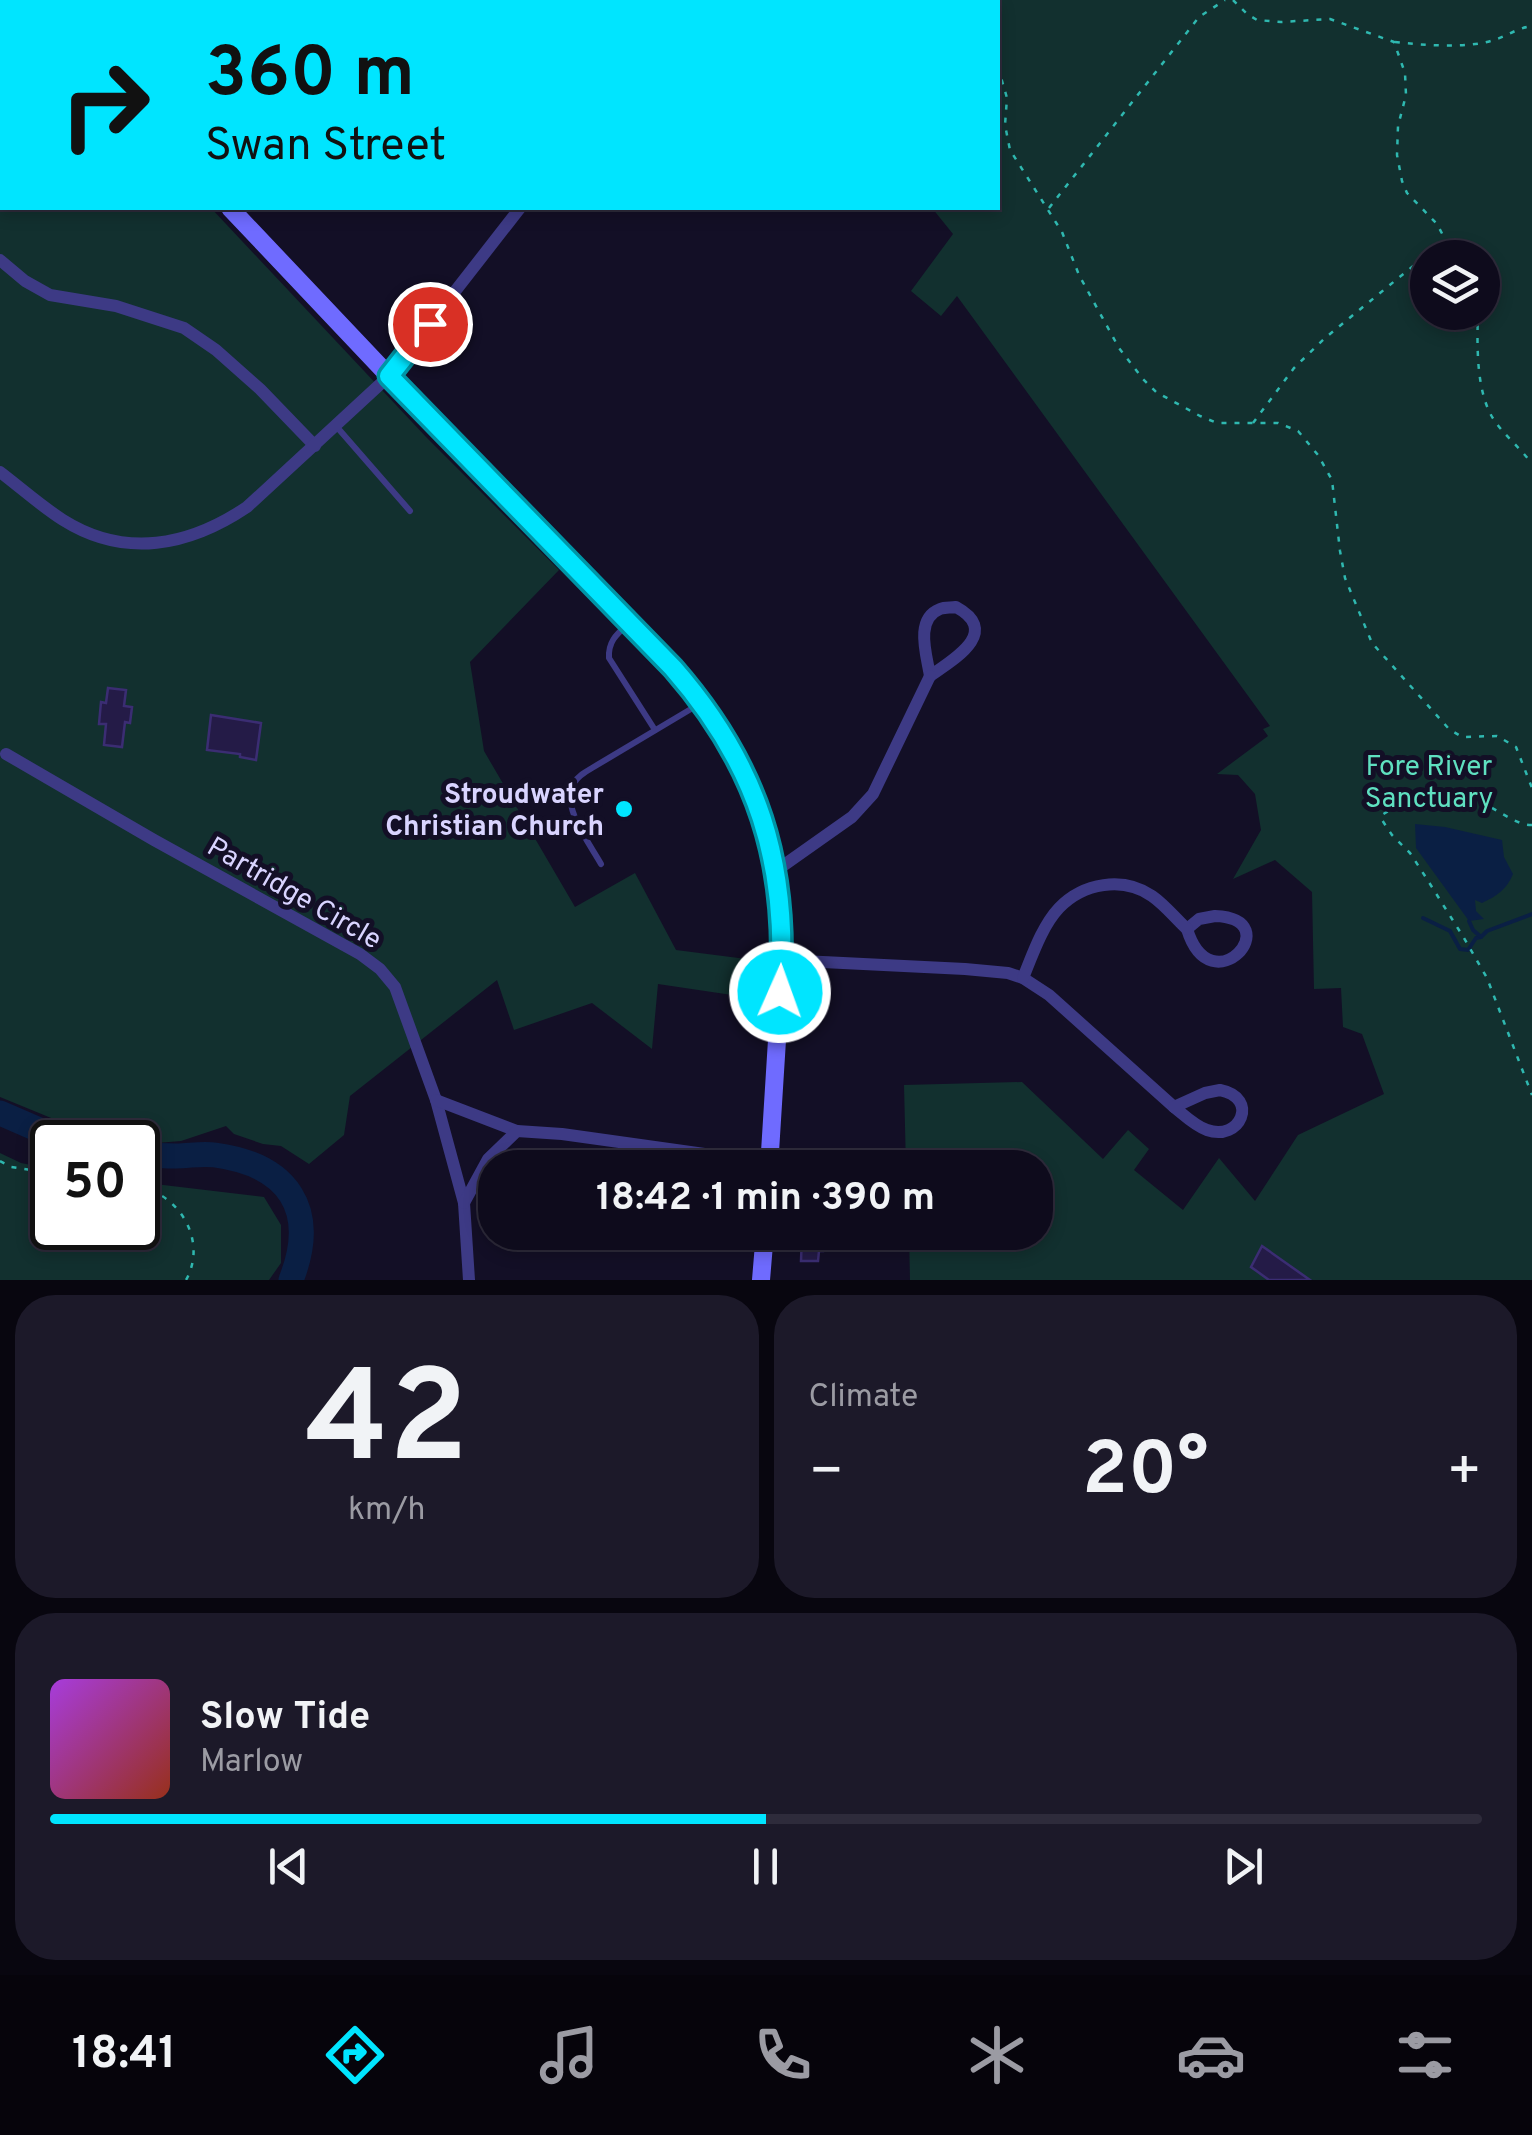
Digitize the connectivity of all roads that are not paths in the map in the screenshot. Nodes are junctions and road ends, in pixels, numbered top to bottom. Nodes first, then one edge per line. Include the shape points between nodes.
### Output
1 (232, 210) edge
2 (518, 210) edge
3 (0, 260) edge
4 (389, 376) junction
5 (336, 426) junction
6 (315, 446) junction
7 (0, 472) edge
8 (410, 512) dead end
9 (630, 623) junction
10 (930, 676) junction
11 (702, 702) junction
12 (655, 730) junction
13 (6, 754) dead end
14 (601, 864) dead end
15 (776, 870) junction
16 (1187, 929) junction
17 (782, 960) junction
18 (1023, 978) junction
19 (436, 1100) junction
20 (1174, 1106) junction
21 (517, 1131) junction
22 (666, 1150) edge
23 (770, 1150) edge
24 (464, 1203) junction
25 (764, 1250) edge
26 (469, 1280) edge
27 (762, 1280) edge

1 - 4 main road
2 - 4 street
3 - 6 street via 50,294 184,328 245,376
4 - 5 street
4 - 9 main road
5 - 6 street
5 - 8 lane
6 - 7 street via 222,524 166,543 90,533
9 - 11 main road
9 - 12 lane via 612,639 609,658
10 - 10 street via 970,647 975,635 966,613 956,608 939,609 927,620
10 - 15 street via 873,794 852,817
11 - 12 lane
11 - 15 main road via 752,788
12 - 14 lane via 570,788 570,808
13 - 19 street, Partridge Circle via 380,969 395,987
15 - 17 main road
16 - 16 street via 1196,949 1219,962 1245,946 1242,923 1230,917 1198,920
16 - 18 street via 1135,888 1087,888 1058,909
17 - 18 street
17 - 23 main road
18 - 20 street
19 - 21 street
19 - 24 street, Partridge Circle
20 - 20 street via 1208,1131 1222,1133 1237,1125 1242,1112 1232,1092 1220,1090
21 - 22 street
21 - 24 street via 488,1159
24 - 26 street, Partridge Circle
25 - 27 main road

